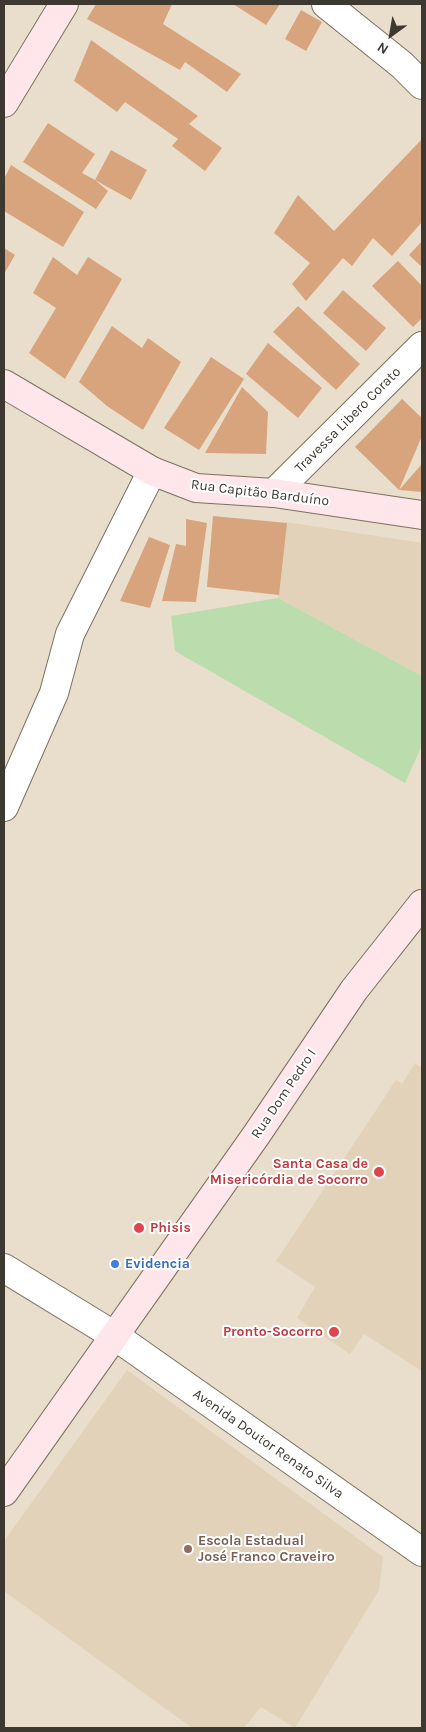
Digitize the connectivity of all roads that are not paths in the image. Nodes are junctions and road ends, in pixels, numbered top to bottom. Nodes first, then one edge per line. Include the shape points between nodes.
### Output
1 (64, 4) edge
2 (326, 4) edge
3 (422, 85) edge
4 (4, 103) edge
5 (422, 346) edge
6 (4, 384) edge
7 (152, 471) junction
8 (274, 493) junction
9 (422, 515) edge
10 (4, 807) edge
11 (422, 904) edge
12 (4, 1268) edge
13 (115, 1336) junction
14 (4, 1492) edge
15 (422, 1552) edge

1 - 4 street
2 - 3 street
5 - 8 street, Travessa Libero Corato
6 - 7 street, Rua Capitão Barduíno
7 - 8 street, Rua Capitão Barduíno via 196,488
7 - 10 street via 70,634 54,693
8 - 9 street, Rua Capitão Barduíno
11 - 13 street, Rua Dom Pedro I via 354,990
12 - 13 street, Avenida Doutor Renato Silva
13 - 14 street, Rua Dom Pedro I
13 - 15 street, Avenida Doutor Renato Silva

